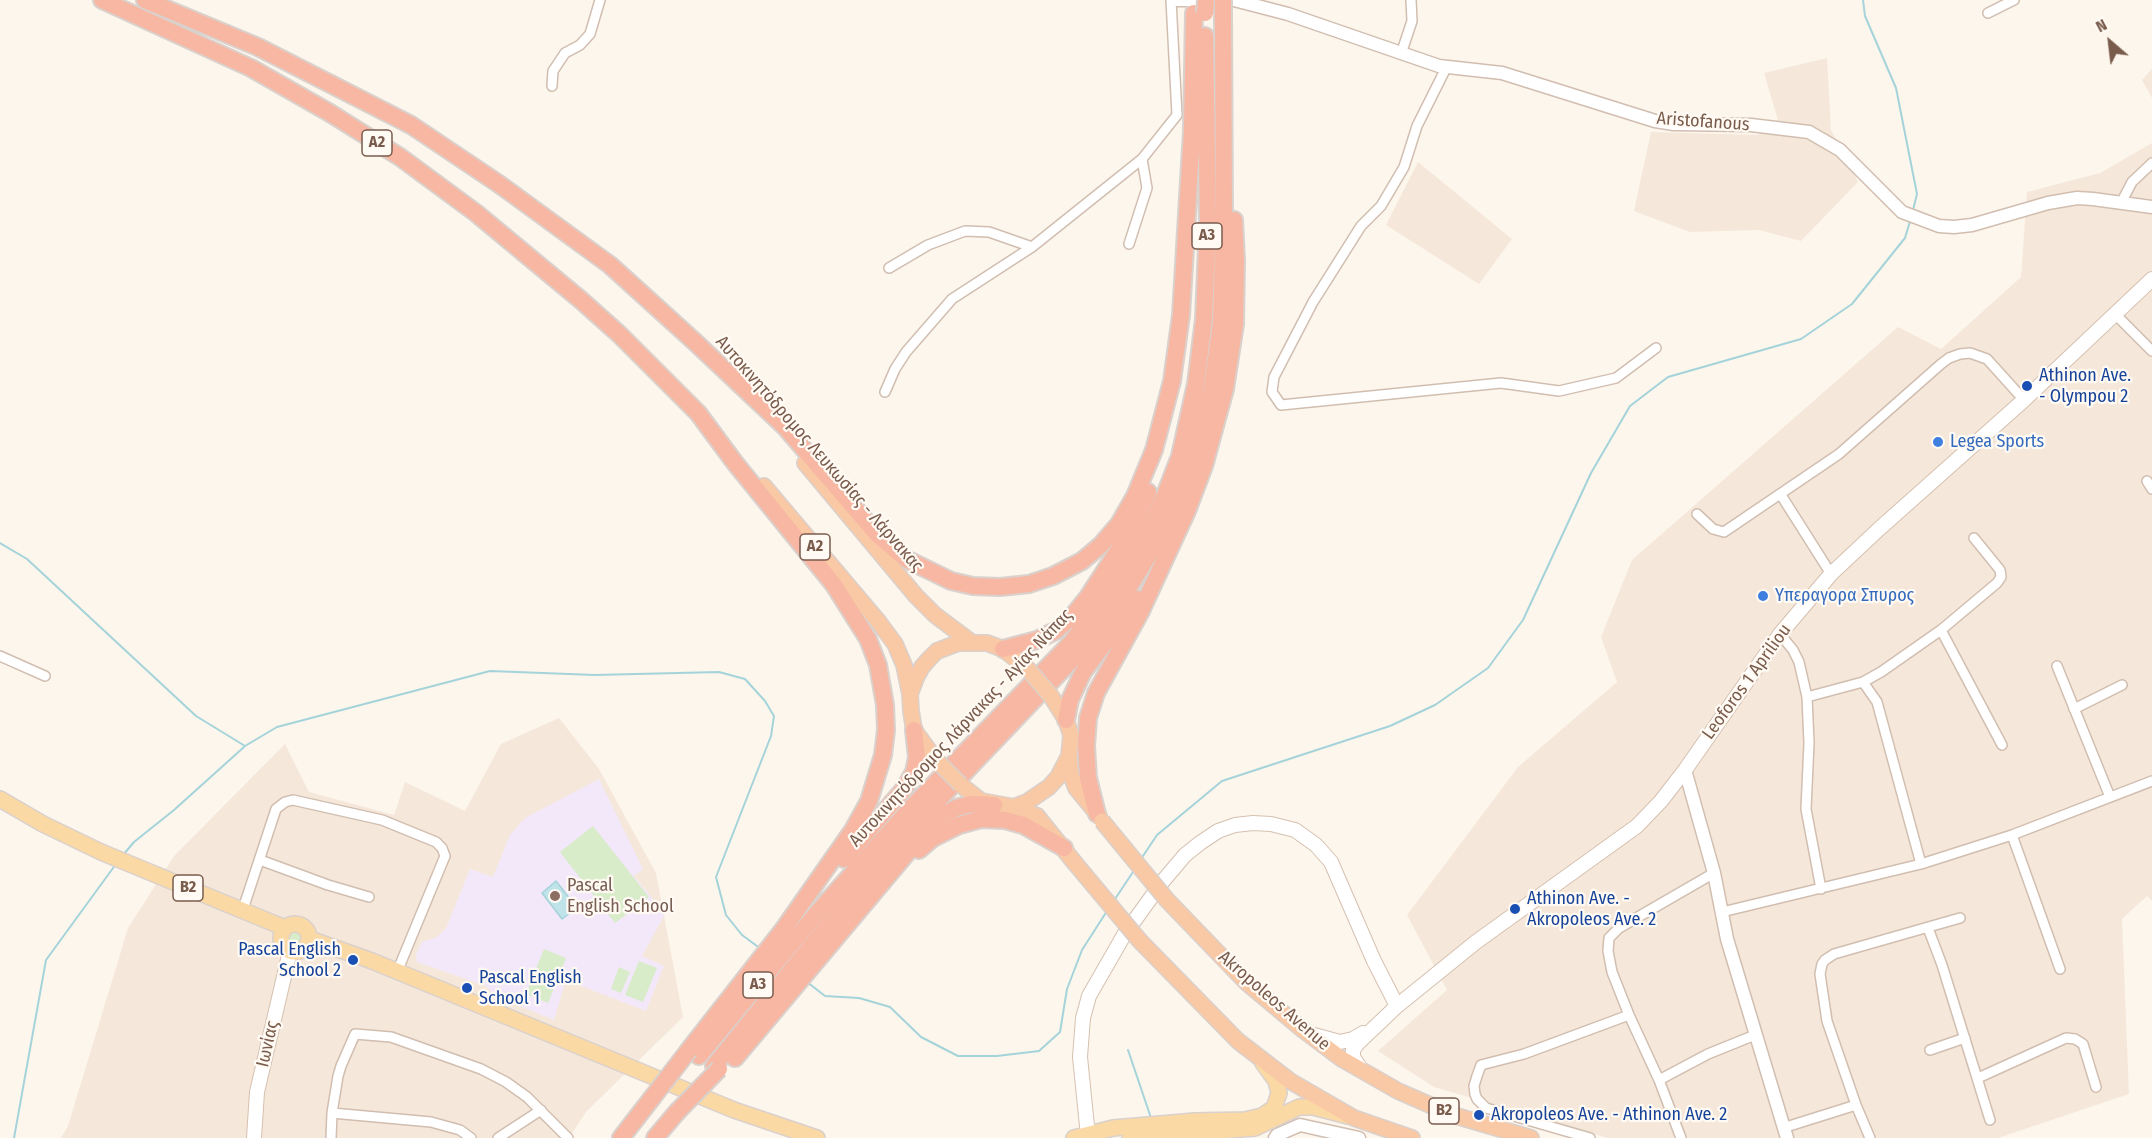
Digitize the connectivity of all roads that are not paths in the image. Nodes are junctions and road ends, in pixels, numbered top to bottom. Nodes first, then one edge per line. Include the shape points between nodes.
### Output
1 (102, 0) edge
2 (145, 0) edge
3 (600, 0) edge
4 (1171, 0) edge
5 (1177, 0) edge
6 (1411, 0) edge
7 (2014, 0) edge
8 (1227, 3) edge
9 (1200, 6) edge
10 (1988, 13) dead end
11 (1204, 36) junction
12 (1401, 54) junction
13 (1446, 68) junction
14 (552, 86) dead end
15 (1224, 129) junction
16 (1142, 159) junction
17 (2152, 163) edge
18 (2121, 203) junction
19 (2152, 207) edge
20 (1129, 244) dead end
21 (1032, 247) junction
22 (889, 268) dead end
23 (2152, 279) edge
24 (2115, 314) junction
25 (1656, 348) dead end
26 (2152, 351) edge
27 (727, 372) junction
28 (885, 392) dead end
29 (2024, 400) junction
30 (698, 413) junction
31 (1781, 495) junction
32 (1697, 514) dead end
33 (1974, 538) dead end
34 (1165, 558) junction
35 (1831, 574) junction
36 (1941, 630) junction
37 (1780, 634) junction
38 (971, 642) junction
39 (1003, 649) junction
40 (0, 656) edge
41 (2057, 666) dead end
42 (45, 676) dead end
43 (1863, 682) junction
44 (2122, 685) dead end
45 (910, 694) junction
46 (1807, 697) junction
47 (2074, 709) junction
48 (1066, 720) junction
49 (914, 730) junction
50 (2002, 746) dead end
51 (1069, 756) junction
52 (1685, 770) junction
53 (2152, 781) edge
54 (2110, 797) junction
55 (0, 799) edge
56 (994, 805) junction
57 (1014, 807) junction
58 (1100, 817) junction
59 (2012, 835) junction
60 (1069, 855) junction
61 (260, 860) junction
62 (1922, 864) junction
63 (1714, 873) junction
64 (1821, 889) junction
65 (870, 896) junction
66 (369, 897) dead end
67 (242, 912) junction
68 (1722, 912) junction
69 (1959, 918) dead end
70 (285, 928) junction
71 (1928, 928) junction
72 (783, 930) junction
73 (310, 939) junction
74 (290, 951) junction
75 (2060, 969) dead end
76 (397, 972) junction
77 (1396, 1006) junction
78 (1629, 1015) junction
79 (1382, 1020) junction
80 (1302, 1029) junction
81 (1755, 1035) junction
82 (1965, 1038) junction
83 (1930, 1050) dead end
84 (694, 1053) junction
85 (1259, 1058) junction
86 (719, 1069) junction
87 (1362, 1071) junction
88 (1978, 1078) junction
89 (1659, 1080) junction
90 (2096, 1088) dead end
91 (656, 1101) junction
92 (1856, 1105) junction
93 (541, 1110) junction
94 (332, 1113) junction
95 (681, 1114) junction
96 (1354, 1118) junction
97 (1990, 1120) dead end
98 (1247, 1129) edge
99 (1155, 1131) junction
100 (1787, 1133) edge
101 (1083, 1137) edge
102 (254, 1138) edge
103 (331, 1138) edge
104 (471, 1138) edge
105 (498, 1138) edge
106 (568, 1138) edge
107 (621, 1138) edge
108 (633, 1138) edge
109 (655, 1138) edge
110 (668, 1138) edge
111 (817, 1138) edge
112 (1109, 1138) edge
113 (1130, 1138) edge
114 (1275, 1138) edge
115 (1359, 1138) edge
116 (1412, 1138) edge
117 (1531, 1138) edge
118 (1590, 1138) edge
119 (1681, 1138) edge
120 (1870, 1138) edge

1 - 30 highway, A2 via 251,68 330,112 400,158 476,213 582,301
2 - 27 highway, Αυτοκινητόδρομος Λευκωσίας - Λάρνακας / A2 via 258,47 411,125 610,265
3 - 14 street via 590,34 565,53 553,71
4 - 16 street via 1177,115
5 - 8 street, Aristofanous
6 - 12 street via 1412,21
7 - 10 street
8 - 12 street, Aristofanous via 1288,14
8 - 15 highway, Αυτοκινητόδρομος Λάρνακας - Αγίας Νάπας / A3
9 - 11 highway, Αυτοκινητόδρομος Λάρνακας - Αγίας Νάπας / A3
9 - 27 highway via 1181,315 1172,381 1154,450 1135,496 1119,524 1082,561 1029,584 1000,587 973,586 931,573 906,559 878,535 785,427
11 - 39 highway via 1191,315 1182,384 1163,449 1145,502 1089,597 1055,631
11 - 84 highway, Αυτοκινητόδρομος Λάρνακας - Αγίας Νάπας / A3 via 1208,221 1204,320 1180,456 1165,495 1115,585 1071,643 911,808
12 - 13 street, Aristofanous
13 - 18 street, Aristofanous via 1502,73 1655,121 1809,132 1840,150 1896,207 1926,222 1954,227 1972,225 2077,198
13 - 25 street via 1418,126 1404,167 1313,302 1274,377 1272,392 1281,405 1501,384 1559,391 1616,378
15 - 34 highway via 1232,187 1235,324 1225,389 1204,466
15 - 86 highway, Αυτοκινητόδρομος Λάρνακας - Αγίας Νάπας / A3 via 1221,322 1212,388 1192,460 1153,548 1126,592 1081,650 924,815 828,925
16 - 20 street via 1147,188
16 - 21 street
17 - 18 street via 2132,182
18 - 19 street, Aristofanous
21 - 22 street via 989,232 965,231 928,245
21 - 28 street via 952,299 906,352
23 - 24 main road, Leoforos 1 Apriliou
24 - 26 street
24 - 29 main road, Leoforos 1 Apriliou
27 - 38 highway, Αυτοκινητόδρομος Λευκωσίας - Λάρνακας / A2 via 916,596
29 - 31 street via 1987,359 1970,353 1949,358 1839,454
29 - 35 main road, Leoforos 1 Apriliou
30 - 45 highway, A2 via 878,621 895,644
30 - 72 highway via 855,615 878,665 885,705 883,755 869,801
31 - 32 street via 1724,532 1713,529
31 - 35 street
33 - 36 street via 2000,570 2001,577
34 - 48 highway via 1083,672
34 - 58 highway via 1096,693 1088,718 1088,778
35 - 37 main road, Leoforos 1 Apriliou
36 - 43 street
36 - 50 street
37 - 46 street via 1799,662
37 - 52 main road, Leoforos 1 Apriliou
38 - 39 highway
38 - 45 highway via 946,647 929,659
39 - 48 highway, bridge via 1027,668
40 - 42 street
41 - 47 street
43 - 46 street
43 - 62 street via 1877,702
44 - 47 street
45 - 49 highway
46 - 64 street via 1806,809
47 - 54 street
48 - 51 highway via 1071,735
49 - 56 highway, bridge via 961,785 981,801
49 - 72 highway via 917,757 904,789
51 - 57 highway via 1049,787
51 - 58 highway, B2 via 1076,788
52 - 63 street
52 - 77 main road, Leoforos 1 Apriliou via 1637,826 1476,942
53 - 54 street
54 - 59 street
55 - 67 main road, B2 via 101,852
56 - 57 highway
56 - 65 highway via 971,804 941,816
57 - 60 highway, B2 via 1037,816
58 - 80 highway, Akropoleos Avenue / B2, bridge via 1167,900 1246,982
59 - 62 street
59 - 75 street
60 - 65 highway via 1023,825 981,819 933,838
60 - 85 highway, B2, bridge via 1140,941 1231,1035
61 - 66 street
61 - 67 street
61 - 76 street via 276,809 294,800 382,820 436,842 445,856
62 - 64 street
63 - 68 street
63 - 78 street via 1619,928 1610,938 1612,972
64 - 68 street
65 - 86 highway
67 - 70 main road, B2
68 - 81 street
69 - 71 street
70 - 73 main road, B2 via 302,925
70 - 74 main road via 281,941
71 - 82 street
71 - 92 street via 1833,954 1822,964 1827,1021
72 - 84 highway
73 - 74 main road via 303,950
73 - 76 main road, B2
74 - 102 main road, Ιωνίας via 257,1092
76 - 111 main road, B2 via 734,1110
77 - 79 main road, Leoforos 1 Apriliou
77 - 101 main road via 1331,862 1316,845 1295,830 1271,824 1244,824 1218,831 1185,855 1163,881 1124,935 1089,996 1080,1057
78 - 89 street
78 - 118 street via 1524,1054 1481,1065 1477,1076 1475,1094 1486,1108
79 - 80 main road, Leoforos 1 Apriliou via 1353,1039 1340,1042
79 - 87 main road, Leoforos 1 Apriliou via 1353,1050 1354,1062
80 - 87 highway, Akropoleos Avenue / B2
81 - 89 street
81 - 100 street
82 - 83 street
82 - 88 street
84 - 91 highway, Αυτοκινητόδρομος Λάρνακας - Αγίας Νάπας / A3
85 - 96 highway, B2 via 1313,1096
85 - 98 main road, B2 via 1279,1087 1278,1098 1274,1108
86 - 95 highway
87 - 117 highway, Akropoleos Avenue / B2 via 1453,1114
88 - 90 street via 2066,1038 2083,1044
88 - 97 street
89 - 119 street
91 - 107 highway
91 - 108 highway, Αυτοκινητόδρομος Λάρνακας - Αγίας Νάπας / A3
92 - 100 street
92 - 120 street
93 - 94 street via 506,1082 482,1069 391,1037 356,1034 341,1065
93 - 105 street
93 - 106 street
94 - 103 street
94 - 104 street via 431,1122 460,1130
95 - 109 highway
95 - 110 highway
96 - 98 main road, B2 via 1299,1107
96 - 116 highway, B2
98 - 99 main road, B2
99 - 101 main road, B2 via 1113,1128
99 - 113 main road, B2
101 - 112 main road
114 - 115 street via 1300,1125

